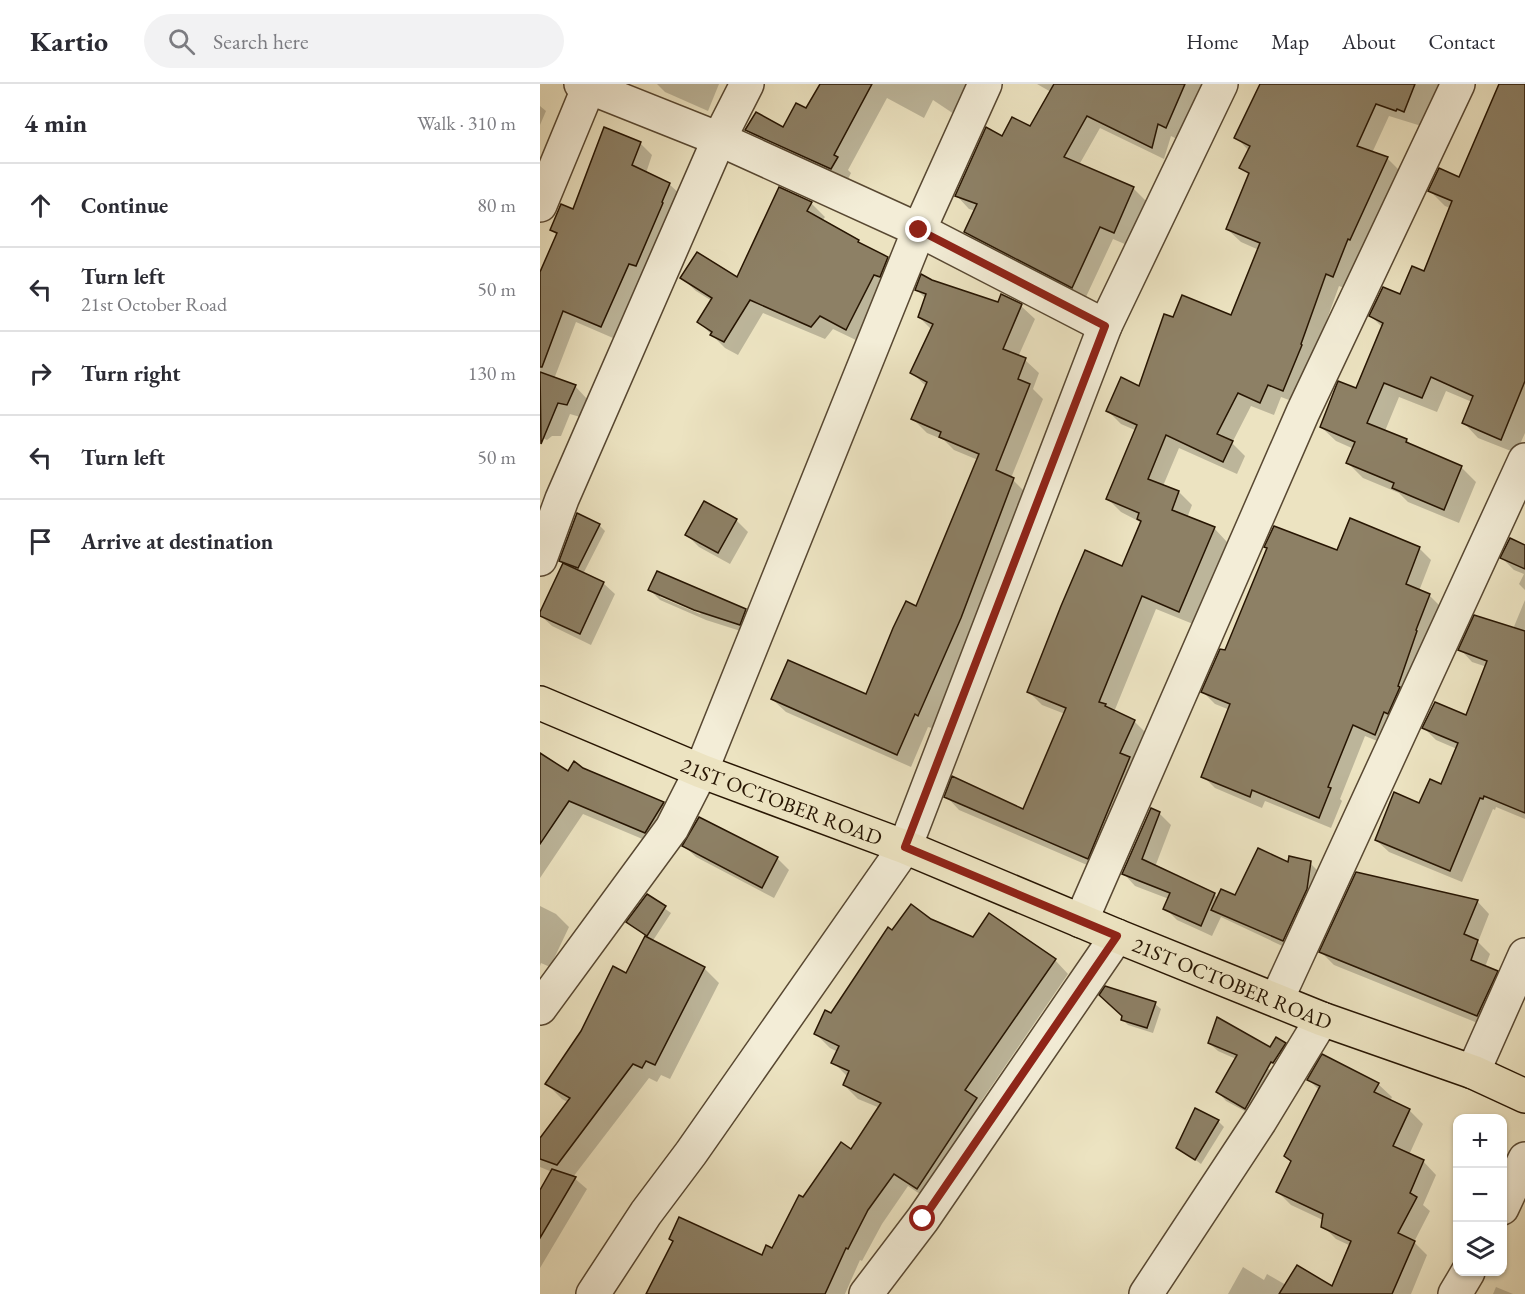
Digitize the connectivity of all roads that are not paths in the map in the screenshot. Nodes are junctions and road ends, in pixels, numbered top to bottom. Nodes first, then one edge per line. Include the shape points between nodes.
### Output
1 (747, 84) edge
2 (985, 84) edge
3 (1221, 84) edge
4 (1458, 84) edge
5 (587, 85) edge
6 (719, 139) junction
7 (540, 205) edge
8 (919, 230) junction
9 (1105, 326) junction
10 (1525, 460) edge
11 (540, 559) edge
12 (540, 703) edge
13 (701, 771) junction
14 (905, 847) junction
15 (1081, 921) junction
16 (1117, 936) junction
17 (1525, 955) edge
18 (1277, 999) junction
19 (540, 1008) edge
20 (1322, 1019) junction
21 (1473, 1072) junction
22 (1525, 1096) edge
23 (1525, 1159) edge
24 (1507, 1199) edge
25 (1466, 1276) edge
26 (593, 1294) edge
27 (866, 1294) edge
28 (1146, 1294) edge
29 (1455, 1294) edge

1 - 6 street
2 - 8 street
3 - 9 street
4 - 15 street via 1303,412
5 - 6 street
5 - 7 street
6 - 8 street
6 - 11 street via 562,499
8 - 9 street
8 - 13 street
9 - 14 street
10 - 18 street
12 - 13 main road, 21ST OCTOBER ROAD
13 - 14 main road, 21ST OCTOBER ROAD
13 - 19 street via 672,828
14 - 15 main road, 21ST OCTOBER ROAD
14 - 26 street
15 - 16 main road, 21ST OCTOBER ROAD
16 - 18 main road, 21ST OCTOBER ROAD
16 - 27 street via 923,1219
17 - 21 street
18 - 20 main road, 21ST OCTOBER ROAD
20 - 21 main road, 21ST OCTOBER ROAD
20 - 28 street
21 - 22 main road, 21ST OCTOBER ROAD
23 - 24 street
25 - 29 street

